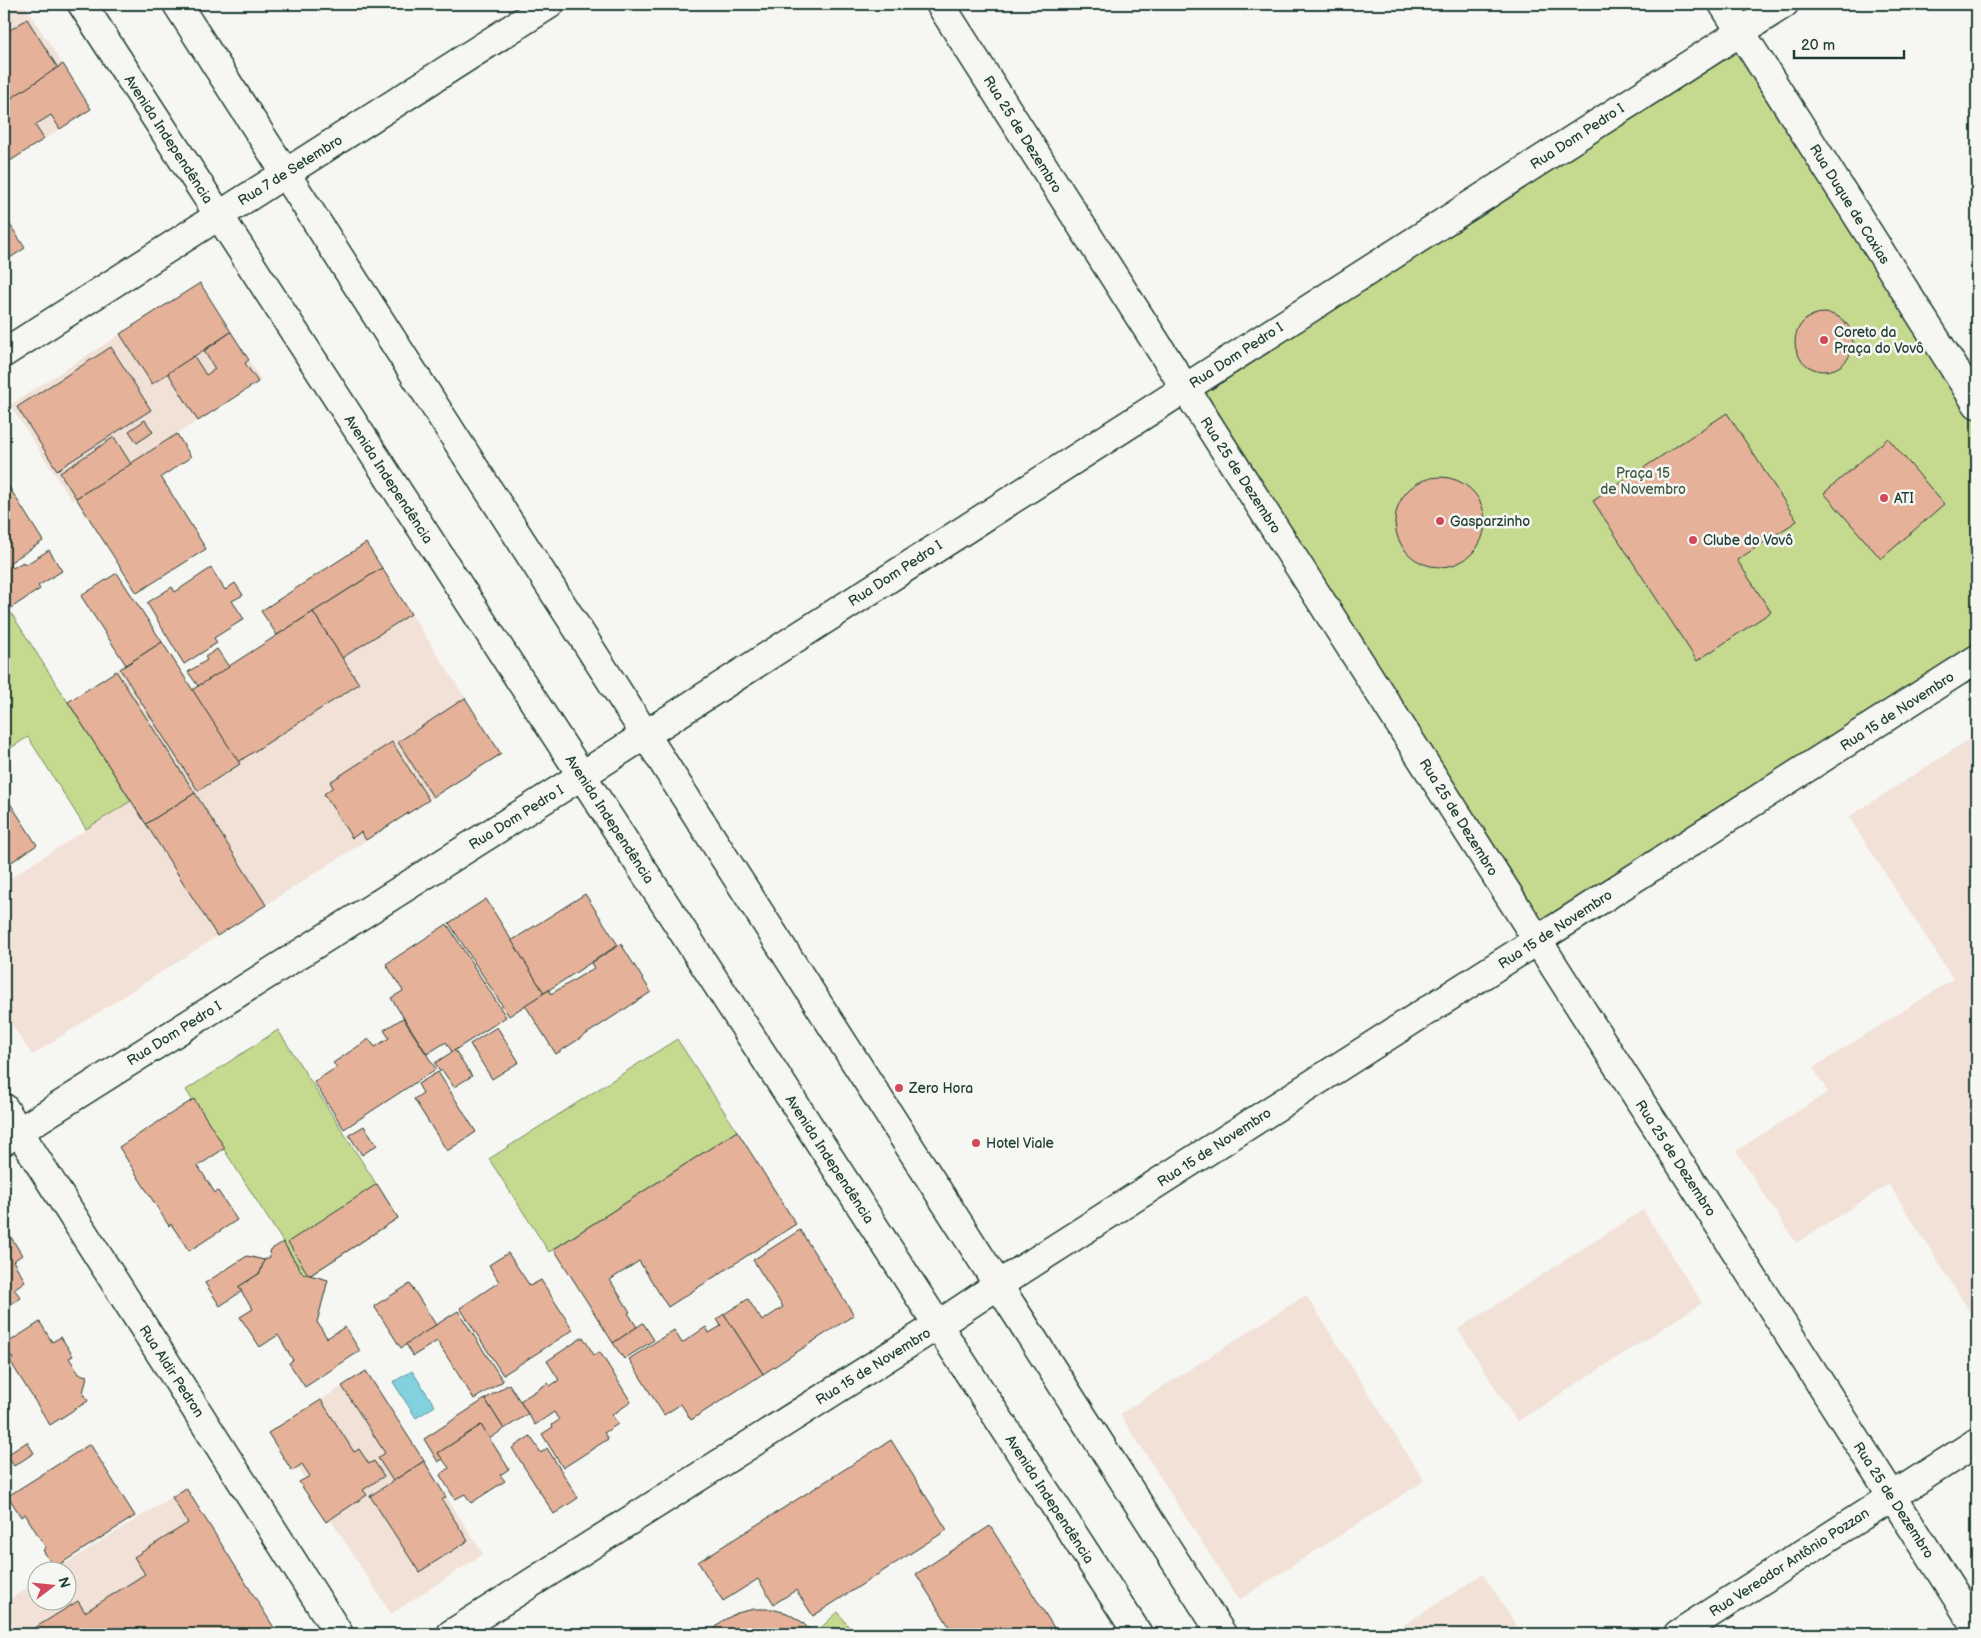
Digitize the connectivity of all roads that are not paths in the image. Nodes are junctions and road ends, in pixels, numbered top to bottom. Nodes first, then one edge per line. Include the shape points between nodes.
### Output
1 (82, 4) edge
2 (177, 4) edge
3 (550, 4) edge
4 (940, 4) edge
5 (1723, 4) edge
6 (1784, 4) edge
7 (1741, 32) junction
8 (285, 173) junction
9 (218, 216) junction
10 (4, 353) edge
11 (1184, 387) junction
12 (1977, 404) edge
13 (1977, 659) edge
14 (645, 734) junction
15 (581, 776) junction
16 (1537, 940) junction
17 (4, 1108) edge
18 (11, 1136) edge
19 (998, 1285) junction
20 (938, 1325) junction
21 (1977, 1442) edge
22 (1892, 1496) junction
23 (1977, 1630) edge
24 (339, 1634) edge
25 (450, 1634) edge
26 (1138, 1634) edge
27 (1222, 1634) edge
28 (1678, 1634) edge

1 - 9 street, Avenida Independência
2 - 8 street
3 - 8 street, Rua 7 de Setembro
4 - 11 street, Rua 25 de Dezembro
5 - 7 street, Rua Duque de Caxias
6 - 7 street, Rua Dom Pedro I
7 - 11 street, Rua Dom Pedro I
7 - 12 street, Rua Duque de Caxias
8 - 9 street, Rua 7 de Setembro
8 - 14 street
9 - 10 street, Rua 7 de Setembro
9 - 15 street, Avenida Independência
11 - 14 street, Rua Dom Pedro I
11 - 16 street, Rua 25 de Dezembro
13 - 16 street, Rua 15 de Novembro
14 - 15 street, Rua Dom Pedro I
14 - 19 street
15 - 18 street, Rua Dom Pedro I
15 - 20 street, Avenida Independência
16 - 19 street, Rua 15 de Novembro
16 - 22 street, Rua 25 de Dezembro
17 - 18 street, Rua Aldir Pedron
18 - 24 street, Rua Aldir Pedron
19 - 20 street, Rua 15 de Novembro
19 - 27 street
20 - 25 street, Rua 15 de Novembro
20 - 26 street, Avenida Independência
21 - 22 street, Rua Vereador Antônio Pozzan
22 - 23 street, Rua 25 de Dezembro
22 - 28 street, Rua Vereador Antônio Pozzan

